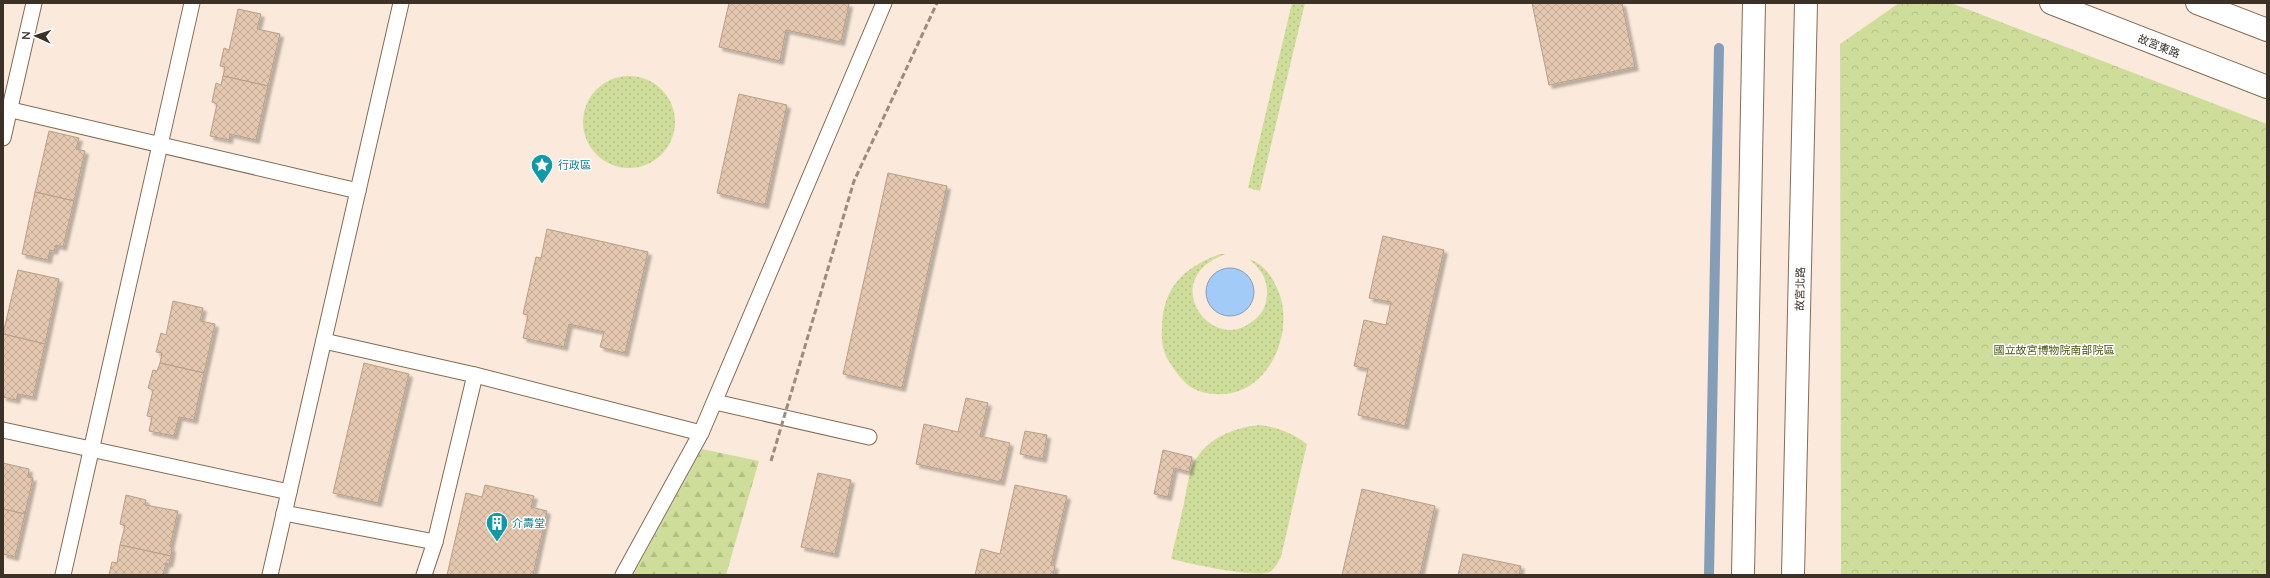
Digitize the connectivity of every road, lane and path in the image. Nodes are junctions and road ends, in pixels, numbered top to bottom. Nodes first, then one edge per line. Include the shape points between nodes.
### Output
1 (34, 3) edge
2 (192, 3) edge
3 (401, 3) edge
4 (884, 3) edge
5 (1754, 3) edge
6 (1806, 3) edge
7 (2051, 3) edge
8 (2197, 3) edge
9 (2267, 30) edge
10 (2267, 87) edge
11 (6, 108) edge
12 (3, 138) edge
13 (160, 144) junction
14 (358, 191) junction
15 (324, 341) junction
16 (475, 375) junction
17 (715, 402) junction
18 (3, 430) edge
19 (702, 433) junction
20 (869, 437) dead end
21 (91, 449) junction
22 (289, 492) junction
23 (284, 513) junction
24 (435, 542) junction
25 (64, 575) edge
26 (270, 575) edge
27 (424, 575) edge
28 (622, 575) edge
29 (1743, 575) edge
30 (1793, 575) edge

1 - 11 lane
2 - 13 lane
3 - 14 lane
4 - 17 lane
5 - 29 street
6 - 30 street, 故宮北路
7 - 10 street, 故宮東路
8 - 9 street
11 - 12 lane
11 - 13 lane
13 - 14 lane
13 - 21 lane
14 - 15 lane
15 - 16 lane
15 - 22 lane
16 - 19 lane
16 - 24 lane
17 - 19 lane
17 - 20 lane
18 - 21 lane
19 - 28 lane
21 - 22 lane
21 - 25 lane
22 - 23 lane
23 - 24 lane
23 - 26 lane
24 - 27 lane

